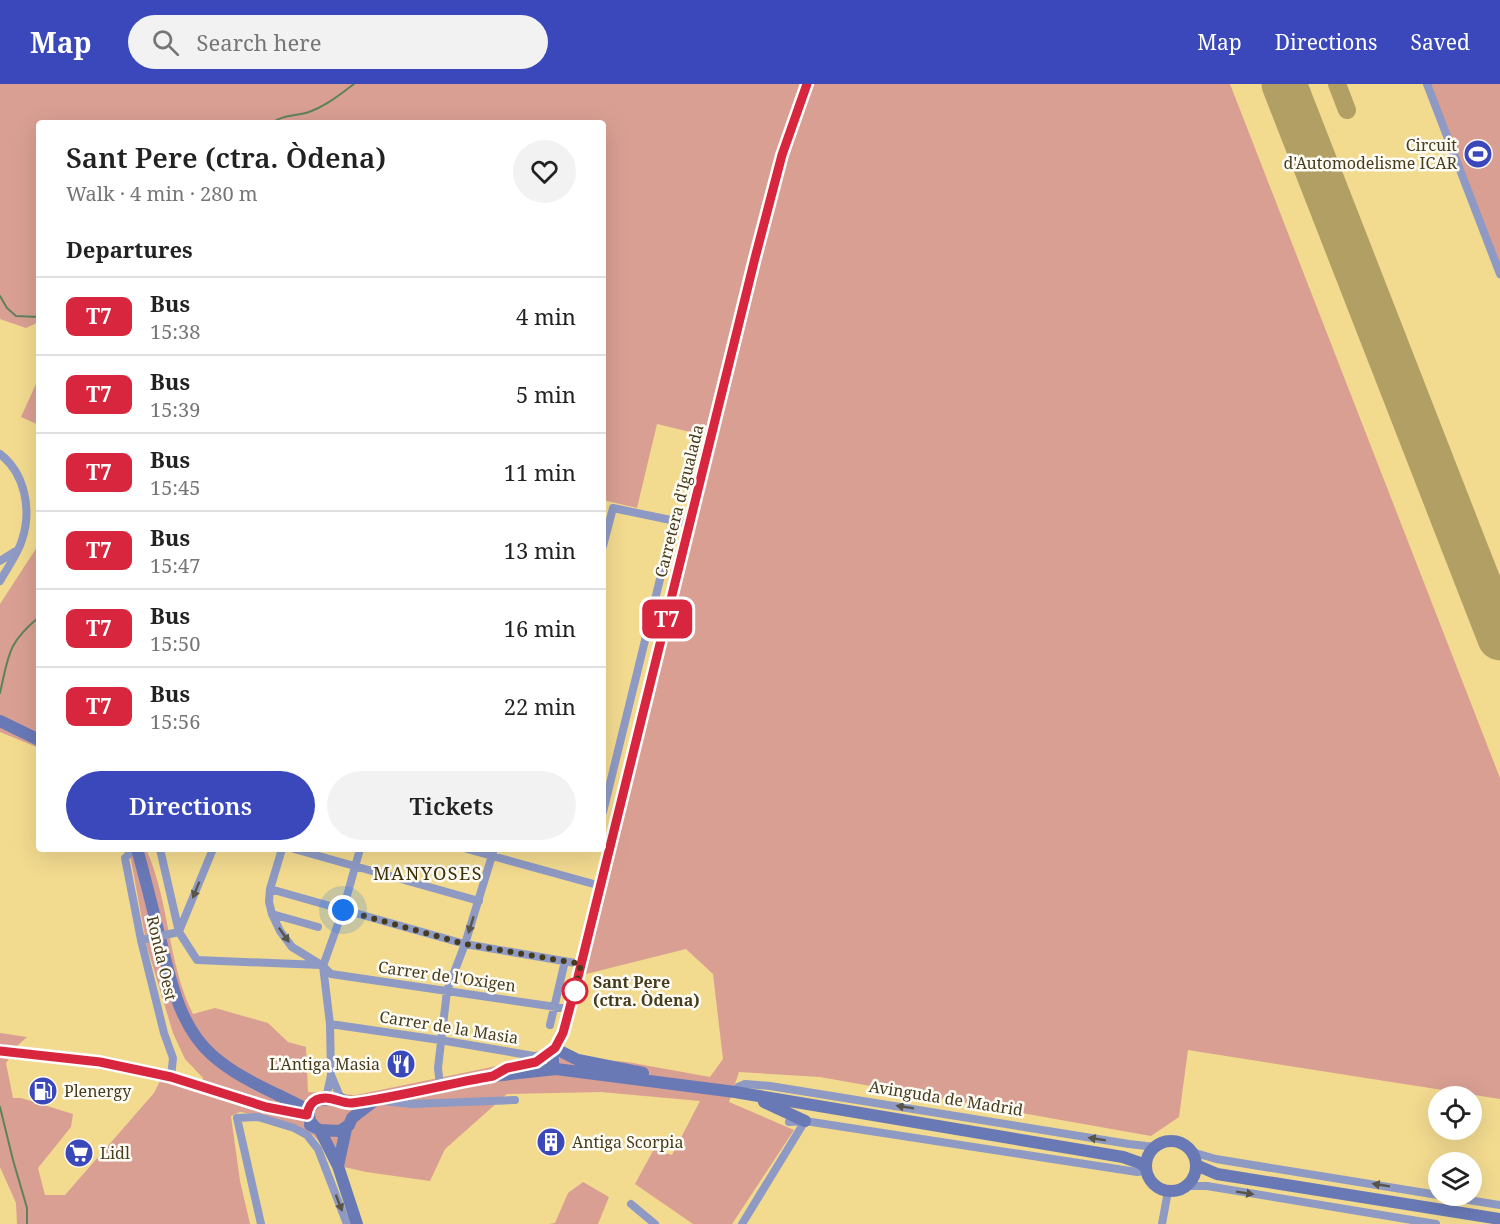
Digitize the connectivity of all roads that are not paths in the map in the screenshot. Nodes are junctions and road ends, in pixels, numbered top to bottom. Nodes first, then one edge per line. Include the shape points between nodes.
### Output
1 (807, 84) edge
2 (1427, 84) edge
3 (1500, 273) edge
4 (0, 454) edge
5 (674, 522) junction
6 (690, 524) junction
7 (606, 535) edge
8 (17, 550) junction
9 (0, 561) edge
10 (0, 581) edge
11 (0, 721) edge
12 (35, 737) edge
13 (606, 788) edge
14 (132, 852) edge
15 (137, 852) edge
16 (161, 852) edge
17 (212, 852) edge
18 (281, 852) edge
19 (306, 852) edge
20 (359, 852) edge
21 (493, 852) edge
22 (356, 865) junction
23 (601, 886) junction
24 (270, 889) junction
25 (479, 901) junction
26 (343, 910) junction
27 (272, 914) junction
28 (179, 927) junction
29 (318, 927) dead end
30 (141, 940) junction
31 (465, 944) junction
32 (565, 962) junction
33 (581, 964) junction
34 (323, 966) junction
35 (447, 991) junction
36 (553, 1006) junction
37 (570, 1009) junction
38 (330, 1024) junction
39 (550, 1025) dead end
40 (440, 1040) junction
41 (0, 1051) edge
42 (554, 1052) junction
43 (556, 1069) junction
44 (331, 1075) junction
45 (493, 1076) junction
46 (171, 1077) junction
47 (439, 1080) junction
48 (663, 1082) junction
49 (735, 1092) junction
50 (279, 1095) junction
51 (749, 1095) junction
52 (322, 1099) junction
53 (375, 1100) junction
54 (515, 1100) dead end
55 (344, 1101) junction
56 (266, 1107) junction
57 (307, 1113) junction
58 (806, 1121) junction
59 (789, 1122) dead end
60 (349, 1123) junction
61 (317, 1128) junction
62 (1152, 1150) junction
63 (1192, 1152) junction
64 (1123, 1157) junction
65 (1196, 1165) junction
66 (338, 1166) junction
67 (1146, 1169) junction
68 (1217, 1174) junction
69 (336, 1181) junction
70 (1190, 1183) junction
71 (1168, 1191) junction
72 (1428, 1193) edge
73 (1482, 1202) edge
74 (631, 1204) dead end
75 (1500, 1205) edge
76 (1500, 1219) edge
77 (261, 1224) edge
78 (347, 1224) edge
79 (357, 1224) edge
80 (655, 1224) edge
81 (742, 1224) edge
82 (1162, 1224) edge
83 (1436, 1224) edge

1 - 6 street, Carretera d'Igualada via 776,178
2 - 3 street
4 - 8 street via 19,477 27,508
5 - 6 street
5 - 7 street via 613,508
5 - 13 street
6 - 23 street, Carretera d'Igualada
8 - 9 street
8 - 10 street
11 - 12 street
14 - 30 street, Ronda Oest via 125,858
15 - 50 street via 181,1011 210,1054 250,1083
16 - 28 street
17 -> 28 street
18 - 24 street
19 - 22 street
20 - 22 street
21 - 23 street
21 - 25 street
22 - 25 street
22 - 26 street
23 - 33 street, Carretera d'Igualada
24 - 26 street
24 - 27 street
25 -> 31 street
26 - 31 street
26 - 34 street
27 - 29 street
27 -> 34 street via 292,946
28 - 30 street, bridge
28 - 34 street via 197,960
30 - 46 street, Ronda Oest via 173,1058
31 - 32 street
31 - 35 street
32 - 33 street
32 - 36 street
33 - 37 street, Carretera d'Igualada
34 - 35 street, Carrer de l'Oxigen via 331,974
34 - 38 street
35 - 36 street, Carrer de l'Oxigen
35 - 40 street
36 - 37 street, Carrer de l'Oxigen
36 - 39 street
37 - 42 street, Carretera d'Igualada
38 - 40 street, Carrer de la Masia
38 - 44 street
40 - 42 street, Carrer de la Masia via 534,1056
40 - 47 street
41 - 46 street via 100,1062
42 - 43 street, Carretera d'Igualada via 560,1063
42 - 45 street
42 - 48 street via 640,1072
43 - 45 street, Avinguda de Madrid
43 - 48 street, Avinguda de Madrid
44 - 52 street
44 - 55 street
45 - 47 street
46 - 56 street
47 - 53 street
48 - 49 street, Avinguda de Madrid
49 - 51 street, Avinguda de Madrid
62 -> 49 street, Avinguda de Madrid via 770,1086 746,1084
50 - 52 street
50 - 57 street
51 - 58 street
51 - 64 street, Avinguda de Madrid
52 - 55 street
52 - 57 street
53 - 54 street via 411,1104
53 - 55 street
53 - 60 street
55 - 60 street
56 - 57 street
56 - 61 street
57 - 61 street
58 - 59 street
58 - 67 street via 1137,1172
58 - 81 street
60 - 61 street via 332,1132
60 - 66 street
61 - 66 street
62 - 63 street via 1175,1141
62 - 64 street, Avinguda de Madrid via 1142,1157
62 - 67 street
63 - 65 street
72 -> 63 street
64 - 67 street, Avinguda de Madrid via 1140,1162
65 - 68 street
65 - 70 street
66 - 69 street
67 - 71 street via 1156,1186
68 - 70 street
68 - 76 street
69 - 77 street via 307,1135 258,1117 237,1118
69 -> 78 street
69 - 79 street
70 - 71 street
70 -> 83 street
71 - 82 street
73 - 75 street
74 - 80 street

